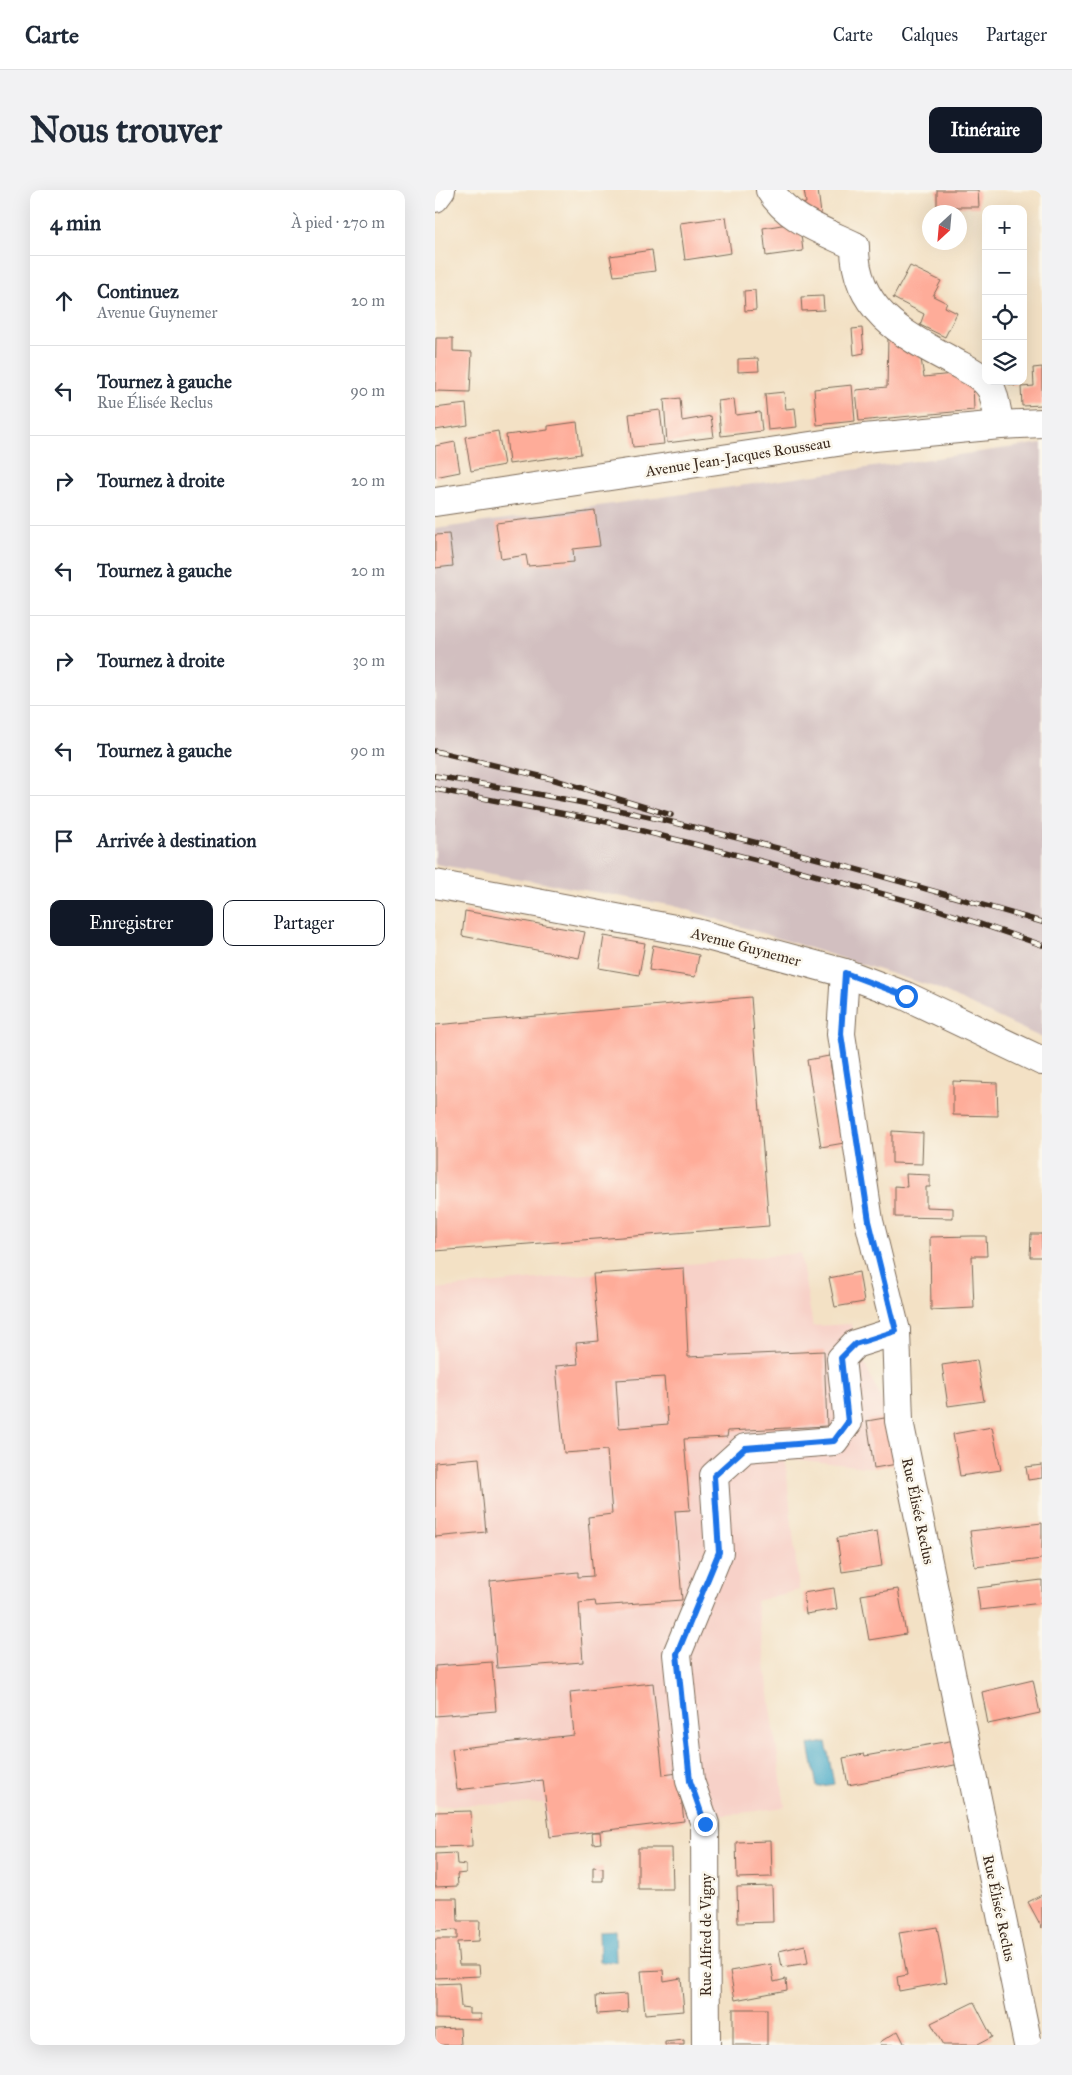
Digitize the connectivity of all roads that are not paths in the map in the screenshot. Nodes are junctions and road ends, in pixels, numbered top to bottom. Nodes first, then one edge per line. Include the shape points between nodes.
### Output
1 (441, 190) edge
2 (769, 190) edge
3 (435, 198) edge
4 (1042, 423) edge
5 (999, 424) junction
6 (435, 502) edge
7 (435, 884) edge
8 (845, 973) junction
9 (1042, 1061) edge
10 (896, 1331) junction
11 (706, 2045) edge
12 (1028, 2045) edge

1 - 3 street
2 - 5 street via 777,202 799,220 855,246 863,289 872,305 893,325 977,374 992,390
4 - 5 street, Avenue Jean-Jacques Rousseau
5 - 6 street, Avenue Jean-Jacques Rousseau via 864,438
7 - 8 street, Avenue Guynemer via 696,932
8 - 9 street, Avenue Guynemer via 906,996
8 - 10 street, Rue Élisée Reclus via 841,1034 869,1221
10 - 11 street, Rue Alfred de Vigny via 855,1344 841,1358 848,1422 834,1441 745,1448 714,1476 719,1552 677,1654 690,1781 705,1824
10 - 12 street, Rue Élisée Reclus via 899,1421

